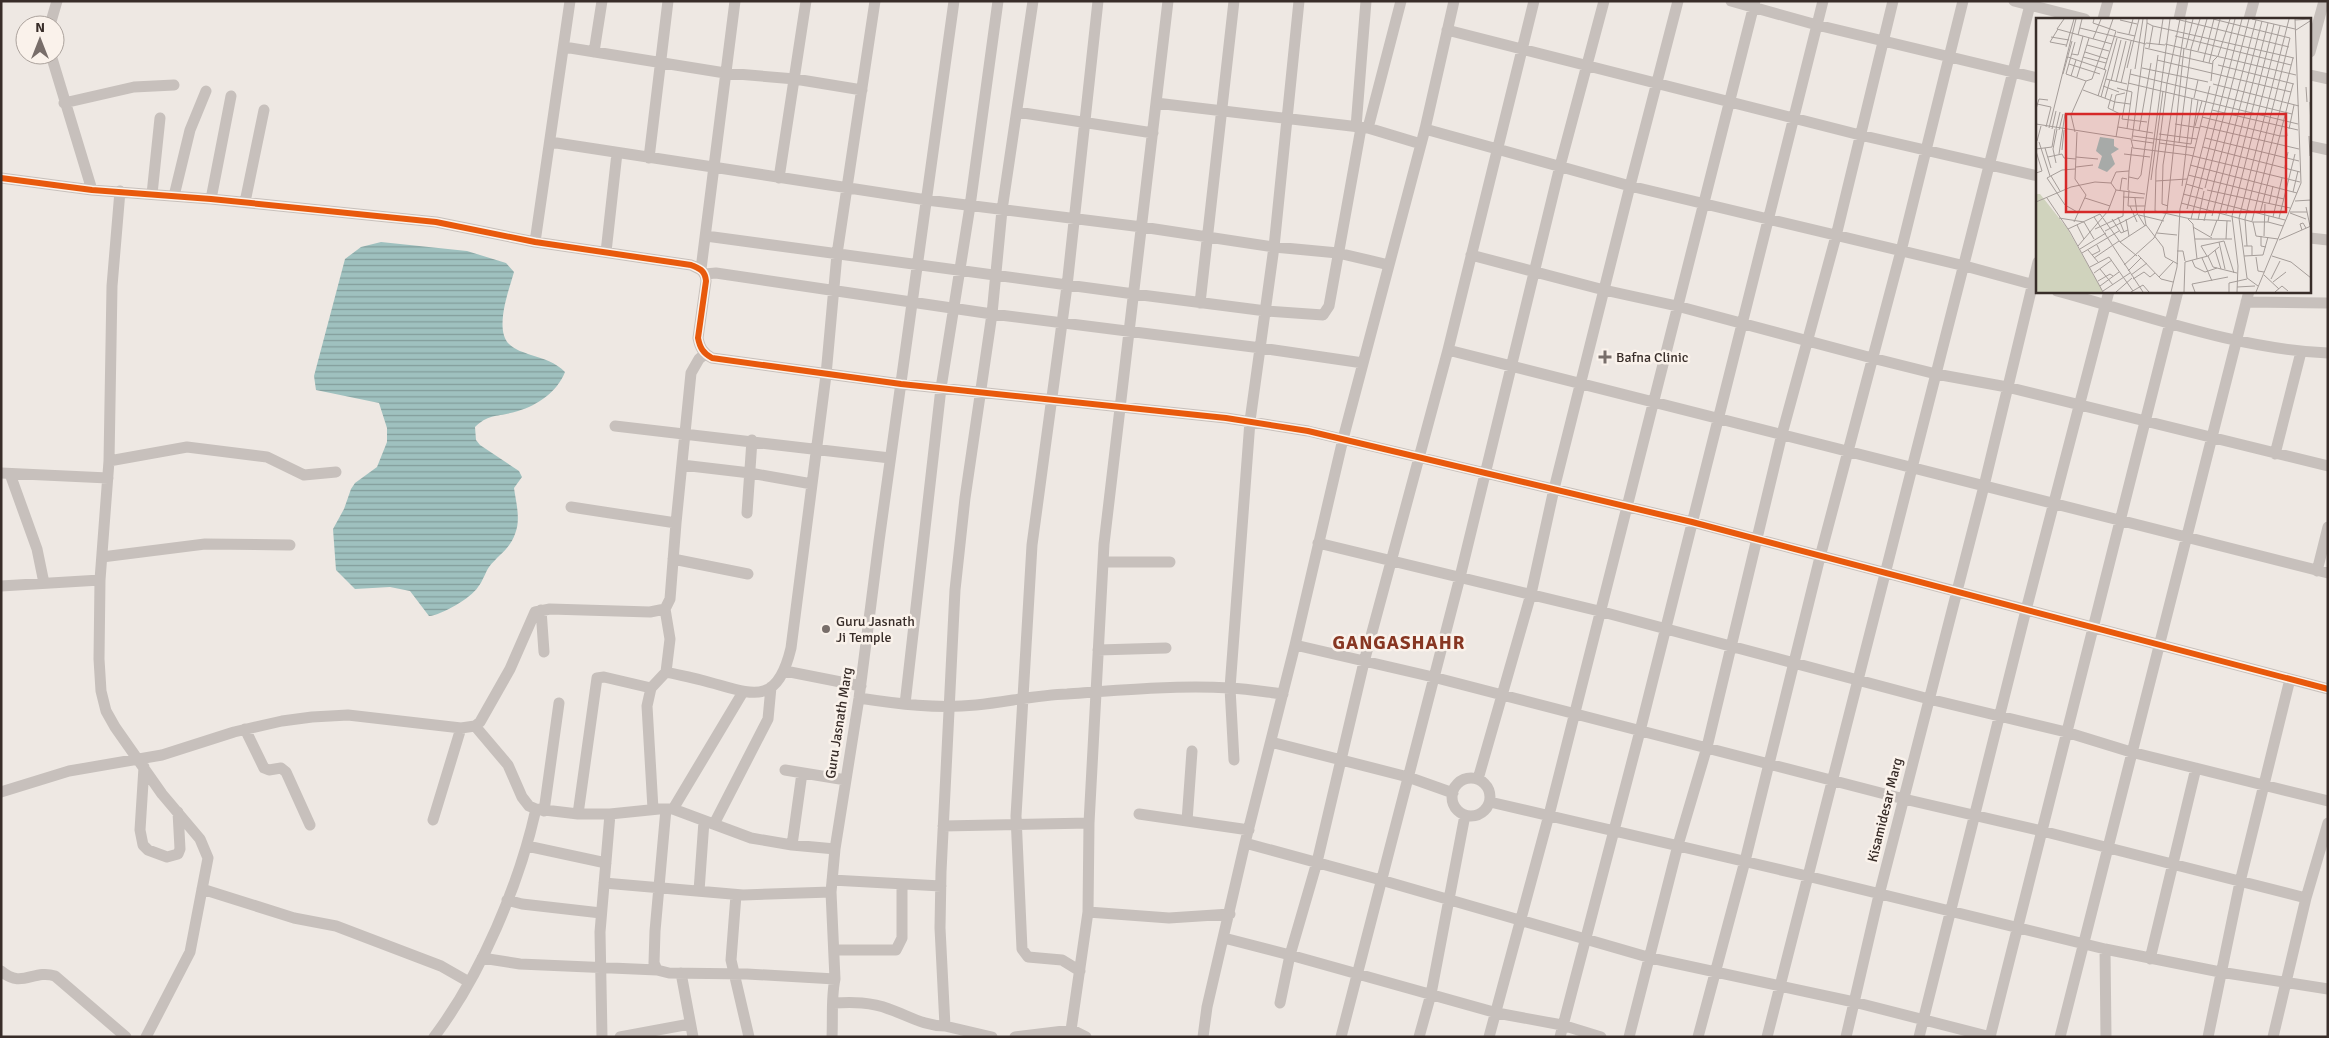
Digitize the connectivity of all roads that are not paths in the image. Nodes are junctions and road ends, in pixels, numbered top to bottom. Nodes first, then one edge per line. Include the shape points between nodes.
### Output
1 (57, 1) edge
2 (570, 1) edge
3 (602, 1) edge
4 (668, 1) edge
5 (735, 1) edge
6 (806, 1) edge
7 (875, 1) edge
8 (954, 1) edge
9 (998, 1) edge
10 (1033, 1) edge
11 (1098, 1) edge
12 (1168, 1) edge
13 (1234, 1) edge
14 (1299, 1) edge
15 (1366, 1) edge
16 (1401, 1) edge
17 (1454, 1) edge
18 (1534, 1) edge
19 (1604, 1) edge
20 (1678, 1) edge
21 (1731, 1) edge
22 (1823, 1) edge
23 (1893, 1) edge
24 (1963, 1) edge
25 (2014, 1) edge
26 (2108, 1) edge
27 (2183, 1) edge
28 (2254, 1) edge
29 (2324, 1) edge
30 (1754, 4) edge
31 (2030, 4) edge
32 (53, 15) edge
33 (2081, 18) edge
34 (2103, 18) edge
35 (2179, 18) edge
36 (2249, 18) edge
37 (1817, 25) junction
38 (1447, 30) junction
39 (1884, 41) junction
40 (2312, 45) edge
41 (564, 48) junction
42 (1522, 50) junction
43 (594, 52) junction
44 (1949, 57) junction
45 (660, 64) junction
46 (54, 65) edge
47 (1588, 65) junction
48 (2014, 72) junction
49 (725, 73) junction
50 (2312, 75) edge
51 (2036, 78) edge
52 (795, 79) junction
53 (2328, 79) edge
54 (1657, 83) junction
55 (174, 85) dead end
56 (862, 90) junction
57 (206, 91) dead end
58 (231, 96) dead end
59 (1730, 101) junction
60 (64, 103) junction
61 (1156, 103) junction
62 (264, 110) dead end
63 (1222, 111) junction
64 (1017, 112) junction
65 (160, 118) dead end
66 (1795, 118) junction
67 (1288, 119) junction
68 (1085, 122) junction
69 (1361, 128) junction
70 (1425, 129) junction
71 (1153, 132) junction
72 (1860, 135) junction
73 (550, 142) junction
74 (1421, 144) junction
75 (2312, 146) edge
76 (1498, 149) junction
77 (1926, 149) junction
78 (2328, 150) edge
79 (617, 153) junction
80 (649, 158) junction
81 (1990, 164) junction
82 (1560, 166) junction
83 (715, 169) junction
84 (2036, 176) edge
85 (1, 178) edge
86 (779, 178) junction
87 (1630, 186) junction
88 (849, 188) junction
89 (92, 190) junction
90 (120, 191) junction
91 (152, 194) junction
92 (174, 196) junction
93 (212, 199) junction
94 (927, 200) junction
95 (245, 202) junction
96 (1703, 204) junction
97 (970, 206) junction
98 (1002, 210) junction
99 (1074, 218) junction
100 (1769, 220) junction
101 (1142, 227) junction
102 (706, 236) junction
103 (1836, 236) junction
104 (1208, 237) junction
105 (2312, 238) edge
106 (2328, 240) edge
107 (535, 242) junction
108 (1274, 247) junction
109 (1901, 251) junction
110 (606, 252) junction
111 (1338, 253) junction
112 (838, 254) junction
113 (1471, 255) junction
114 (918, 265) junction
115 (1389, 265) junction
116 (1965, 266) junction
117 (703, 271) junction
118 (960, 271) junction
119 (1535, 271) junction
120 (996, 275) junction
121 (2035, 285) edge
122 (1067, 286) junction
123 (1604, 290) junction
124 (836, 292) junction
125 (2061, 292) edge
126 (2109, 292) edge
127 (2178, 292) edge
128 (1134, 294) junction
129 (2248, 297) edge
130 (912, 302) junction
131 (1200, 303) junction
132 (2326, 303) dead end
133 (2106, 304) junction
134 (1677, 306) junction
135 (953, 308) junction
136 (1266, 311) junction
137 (992, 314) junction
138 (2170, 322) junction
139 (1062, 323) junction
140 (1744, 323) junction
141 (1129, 332) junction
142 (1808, 340) junction
143 (2236, 341) junction
144 (1260, 348) junction
145 (1448, 350) junction
146 (2301, 352) junction
147 (2328, 353) edge
148 (705, 354) junction
149 (1872, 358) junction
150 (1363, 363) junction
151 (1512, 366) junction
152 (1936, 374) junction
153 (826, 375) junction
154 (1582, 383) junction
155 (901, 384) junction
156 (2007, 387) junction
157 (941, 388) junction
158 (980, 392) junction
159 (1053, 400) junction
160 (1654, 403) junction
161 (2079, 405) junction
162 (1121, 407) junction
163 (1718, 420) junction
164 (1250, 421) junction
165 (2145, 421) junction
166 (615, 426) dead end
167 (686, 432) junction
168 (1782, 434) junction
169 (1343, 439) junction
170 (2210, 439) junction
171 (752, 440) junction
172 (817, 448) junction
173 (1847, 452) junction
174 (2275, 454) junction
175 (1420, 457) junction
176 (890, 458) junction
177 (109, 461) junction
178 (682, 465) junction
179 (2328, 466) edge
180 (1912, 467) junction
181 (336, 472) dead end
182 (750, 473) junction
183 (1486, 473) junction
184 (6, 474) edge
185 (108, 478) junction
186 (812, 484) junction
187 (1984, 486) junction
188 (1554, 488) junction
189 (2054, 503) junction
190 (571, 507) dead end
191 (1627, 507) junction
192 (747, 513) dead end
193 (1692, 522) junction
194 (2120, 522) junction
195 (676, 523) junction
196 (2328, 527) edge
197 (2185, 538) junction
198 (1758, 540) junction
199 (1318, 543) junction
200 (290, 545) dead end
201 (102, 557) junction
202 (1820, 557) junction
203 (673, 559) junction
204 (1393, 560) junction
205 (1104, 562) junction
206 (1170, 562) dead end
207 (2322, 572) edge
208 (748, 574) dead end
209 (1886, 574) junction
210 (1460, 577) junction
211 (100, 580) junction
212 (44, 583) junction
213 (1, 586) edge
214 (1955, 592) junction
215 (1530, 594) junction
216 (665, 609) junction
217 (541, 610) junction
218 (2026, 610) junction
219 (1599, 611) junction
220 (2092, 628) junction
221 (1666, 629) junction
222 (1296, 645) junction
223 (2157, 645) junction
224 (1730, 646) junction
225 (1166, 648) dead end
226 (1098, 650) junction
227 (544, 652) dead end
228 (1364, 662) junction
229 (1795, 663) junction
230 (785, 671) junction
231 (666, 672) junction
232 (1433, 677) junction
233 (1858, 679) junction
234 (2290, 680) junction
235 (861, 686) junction
236 (771, 687) junction
237 (651, 688) junction
238 (1230, 688) junction
239 (2328, 689) edge
240 (744, 692) junction
241 (1095, 692) junction
242 (1283, 694) junction
243 (1502, 696) junction
244 (1022, 697) junction
245 (859, 698) junction
246 (1929, 698) junction
247 (559, 703) dead end
248 (905, 704) junction
249 (950, 706) junction
250 (1573, 714) junction
251 (2001, 715) junction
252 (475, 726) junction
253 (461, 728) junction
254 (245, 729) junction
255 (1640, 731) junction
256 (2066, 732) junction
257 (1271, 742) junction
258 (1707, 748) junction
259 (1192, 752) dead end
260 (2131, 752) junction
261 (1234, 760) dead end
262 (1342, 760) junction
263 (141, 763) junction
264 (1768, 763) junction
265 (2196, 768) junction
266 (785, 770) dead end
267 (802, 773) junction
268 (1408, 777) junction
269 (1478, 779) junction
270 (846, 780) junction
271 (1832, 780) junction
272 (2263, 785) junction
273 (1, 792) edge
274 (1453, 793) junction
275 (1904, 799) junction
276 (2328, 801) edge
277 (1490, 802) junction
278 (653, 809) junction
279 (670, 809) junction
280 (540, 810) junction
281 (178, 812) junction
282 (578, 814) junction
283 (610, 814) junction
284 (1139, 814) dead end
285 (1975, 814) junction
286 (1465, 815) junction
287 (1549, 815) junction
288 (433, 820) dead end
289 (1187, 821) junction
290 (709, 822) junction
291 (1089, 823) junction
292 (2328, 823) edge
293 (310, 825) dead end
294 (1016, 825) junction
295 (943, 826) junction
296 (1249, 830) junction
297 (1613, 831) junction
298 (2042, 831) junction
299 (1245, 843) junction
300 (792, 845) junction
301 (1678, 845) junction
302 (528, 846) junction
303 (835, 849) junction
304 (2106, 849) junction
305 (1745, 861) junction
306 (1316, 862) junction
307 (606, 863) junction
308 (2173, 866) junction
309 (1807, 876) junction
310 (1381, 880) junction
311 (2240, 882) junction
312 (604, 883) junction
313 (902, 884) junction
314 (831, 886) junction
315 (941, 886) junction
316 (660, 888) junction
317 (202, 889) junction
318 (699, 892) junction
319 (736, 894) junction
320 (1879, 895) junction
321 (2306, 898) junction
322 (507, 900) junction
323 (1450, 900) junction
324 (1088, 912) junction
325 (601, 913) junction
326 (1951, 913) junction
327 (1230, 914) junction
328 (1521, 922) junction
329 (2018, 928) junction
330 (1224, 938) junction
331 (1584, 938) junction
332 (2082, 944) junction
333 (2105, 949) junction
334 (834, 950) junction
335 (1290, 955) junction
336 (482, 958) junction
337 (1651, 958) junction
338 (2150, 959) junction
339 (600, 969) junction
340 (657, 970) junction
341 (1, 971) edge
342 (1080, 971) junction
343 (1714, 972) junction
344 (2220, 972) junction
345 (681, 973) junction
346 (1356, 973) junction
347 (734, 974) junction
348 (835, 979) junction
349 (469, 982) junction
350 (2286, 982) junction
351 (1781, 986) junction
352 (2328, 989) edge
353 (1431, 994) junction
354 (1280, 1002) dead end
355 (1854, 1002) junction
356 (834, 1003) junction
357 (1497, 1013) junction
358 (1923, 1020) junction
359 (690, 1024) junction
360 (945, 1026) junction
361 (1561, 1031) edge
362 (1071, 1034) edge
363 (968, 1035) edge
364 (126, 1037) edge
365 (146, 1037) edge
366 (434, 1037) edge
367 (602, 1037) edge
368 (620, 1037) edge
369 (693, 1037) edge
370 (749, 1037) edge
371 (832, 1037) edge
372 (992, 1037) edge
373 (1014, 1037) edge
374 (1086, 1037) edge
375 (1203, 1037) edge
376 (1342, 1037) edge
377 (1419, 1037) edge
378 (1490, 1037) edge
379 (1601, 1037) edge
380 (1629, 1037) edge
381 (1698, 1037) edge
382 (1768, 1037) edge
383 (1846, 1037) edge
384 (1919, 1037) edge
385 (1990, 1037) edge
386 (2060, 1037) edge
387 (2106, 1037) edge
388 (2208, 1037) edge
389 (2273, 1037) edge

1 - 32 street
2 - 41 street
3 - 43 street
4 - 45 street
5 - 49 street
6 - 52 street
7 - 56 street
8 - 94 street, Guru Jasnath Marg
9 - 97 street
10 - 64 street
11 - 68 street
12 - 61 street
13 - 63 street
14 - 67 street
15 - 69 street
16 - 69 street
17 - 38 street
18 - 42 street
19 - 47 street
20 - 54 street
21 - 30 street
22 - 37 street
23 - 39 street
24 - 44 street
25 - 31 street
26 - 34 street
27 - 35 street
28 - 36 street
29 - 40 street
30 - 37 street
30 - 59 street
31 - 33 street
31 - 48 street
37 - 39 street
37 - 66 street
38 - 42 street
38 - 70 street
39 - 44 street
39 - 72 street
41 - 43 street
41 - 73 street
42 - 47 street
42 - 76 street
43 - 45 street
44 - 48 street
44 - 77 street
45 - 49 street
45 - 80 street
46 - 60 street
47 - 54 street
47 - 82 street
48 - 51 street
48 - 81 street
49 - 52 street
49 - 83 street
50 - 53 street
52 - 56 street
52 - 86 street
54 - 59 street
54 - 87 street
55 - 60 street via 134,87
56 - 88 street
57 - 92 street via 190,130
58 - 93 street
59 - 66 street
59 - 96 street
60 - 89 street
61 - 63 street
61 - 71 street
62 - 95 street
63 - 67 street
63 - 104 street
64 - 68 street
64 - 98 street
65 - 91 street
66 - 72 street
66 - 100 street
67 - 69 street
67 - 108 street
68 - 71 street
68 - 99 street
69 - 74 street
69 - 111 street
70 - 74 street
70 - 76 street
71 - 101 street
72 - 77 street
72 - 103 street
73 - 79 street
73 - 107 street
74 - 115 street
75 - 78 street
76 - 82 street
76 - 113 street
77 - 81 street
77 - 109 street
79 - 80 street
79 - 110 street
80 - 83 street
81 - 84 street
81 - 116 street
82 - 87 street
82 - 119 street
83 - 86 street
83 - 102 street
85 - 89 street
86 - 88 street
87 - 96 street
87 - 123 street
88 - 94 street
88 - 112 street
89 - 90 street
90 - 91 street
90 - 177 street via 112,286
91 - 92 street
92 - 93 street
93 - 95 street
94 - 97 street
94 - 114 street, Guru Jasnath Marg
95 - 107 street via 436,222
96 - 100 street
96 - 134 street
97 - 98 street
97 - 118 street
98 - 99 street
98 - 120 street
99 - 101 street
99 - 122 street
100 - 103 street
100 - 140 street
101 - 104 street
101 - 128 street
102 - 112 street
102 - 117 street
103 - 109 street
103 - 142 street
104 - 108 street
104 - 131 street
105 - 106 street
107 - 110 street
108 - 111 street
108 - 136 street
109 - 116 street
109 - 149 street
110 - 117 street via 691,265
111 - 115 street
111 - 136 street via 1327,312 1318,316
112 - 114 street
112 - 124 street
113 - 119 street
113 - 145 street
114 - 118 street
114 - 130 street, Guru Jasnath Marg
115 - 150 street
116 - 121 street
116 - 152 street
117 - 124 street
117 - 148 street via 706,281 698,338
118 - 120 street
118 - 135 street
119 - 123 street
119 - 151 street
120 - 122 street
120 - 137 street
121 - 156 street, Kisamidesar Marg
122 - 128 street
122 - 139 street
123 - 134 street
123 - 154 street
124 - 130 street
124 - 153 street
125 - 133 street
126 - 133 street
127 - 138 street
128 - 131 street
128 - 141 street
129 - 132 street
129 - 143 street
130 - 135 street
130 - 155 street, Guru Jasnath Marg
131 - 136 street
133 - 138 street
133 - 161 street
134 - 140 street
134 - 160 street
135 - 137 street
135 - 157 street
136 - 144 street
137 - 139 street
137 - 158 street
138 - 143 street
138 - 165 street
139 - 141 street
139 - 159 street
140 - 142 street
140 - 163 street
141 - 144 street
141 - 162 street
142 - 149 street
142 - 168 street
143 - 146 street
143 - 170 street
144 - 150 street
144 - 164 street
145 - 151 street
145 - 175 street
146 - 147 street
146 - 174 street
148 - 153 street via 722,360
148 - 167 street via 691,373
149 - 152 street
149 - 173 street
150 - 169 street
151 - 154 street
151 - 183 street
152 - 156 street
152 - 180 street
153 - 155 street
153 - 172 street
154 - 160 street
154 - 188 street
155 - 157 street
155 - 176 street, Guru Jasnath Marg
156 - 161 street
156 - 187 street, Kisamidesar Marg
157 - 158 street
157 - 248 street
158 - 159 street
158 - 249 street via 955,590
159 - 162 street
159 - 244 street via 1032,545
160 - 163 street
160 - 191 street
161 - 165 street
161 - 189 street
162 - 164 street
162 - 205 street
163 - 168 street
163 - 193 street
164 - 169 street
164 - 238 street
165 - 170 street
165 - 194 street
166 - 167 street
167 - 171 street
167 - 178 street
168 - 173 street
168 - 198 street
169 - 175 street
169 - 199 street
170 - 174 street
170 - 197 street
171 - 172 street
171 - 182 street
172 - 176 street
172 - 186 street
173 - 180 street
173 - 202 street
174 - 179 street
175 - 183 street
175 - 204 street
176 - 235 street, Guru Jasnath Marg
177 - 181 street via 187,447 267,457 304,475
177 - 185 street
178 - 182 street
178 - 195 street
180 - 187 street
180 - 209 street
182 - 186 street
182 - 192 street
183 - 188 street
183 - 210 street
184 - 185 street
184 - 212 street via 37,549
185 - 201 street
186 - 230 street via 791,648
187 - 189 street
187 - 214 street, Kisamidesar Marg
188 - 191 street
188 - 215 street
189 - 194 street
189 - 218 street
190 - 195 street
191 - 193 street
191 - 219 street
193 - 198 street
193 - 221 street
194 - 197 street
194 - 220 street
195 - 203 street
196 - 207 street
197 - 207 street
197 - 223 street
198 - 202 street
198 - 224 street
199 - 204 street
199 - 222 street
200 - 201 street via 205,544
201 - 211 street
202 - 209 street
202 - 229 street
203 - 208 street
203 - 216 street via 670,599
204 - 210 street
204 - 228 street
205 - 206 street
205 - 226 street
209 - 214 street
209 - 233 street
210 - 215 street
210 - 232 street
211 - 212 street
211 - 263 street via 98,660 101,691 112,723
212 - 213 street
214 - 218 street
214 - 246 street, Kisamidesar Marg
215 - 219 street
215 - 243 street
216 - 217 street via 650,612
216 - 231 street via 670,639
217 - 227 street
217 - 252 street via 532,616 519,652
218 - 220 street
218 - 251 street
219 - 221 street
219 - 250 street
220 - 223 street
220 - 256 street
221 - 224 street
221 - 255 street
222 - 228 street
222 - 242 street
223 - 234 street
223 - 260 street
224 - 229 street
224 - 258 street
225 - 226 street
226 - 241 street
228 - 232 street
228 - 262 street
229 - 233 street
229 - 264 street
230 - 235 street
230 - 236 street
231 - 237 street
231 - 240 street
232 - 243 street
232 - 268 street
233 - 246 street
233 - 271 street
234 - 239 street
234 - 272 street
235 - 245 street, Guru Jasnath Marg
236 - 240 street via 765,691
236 - 290 street via 768,719
237 - 278 street via 647,706
237 - 282 street via 597,678
238 - 241 street
238 - 242 street
238 - 261 street
240 - 279 street
241 - 244 street
241 - 291 street
242 - 257 street
243 - 250 street
243 - 269 street
244 - 249 street
244 - 294 street
245 - 248 street
245 - 270 street, Guru Jasnath Marg
246 - 251 street
246 - 275 street, Kisamidesar Marg
247 - 280 street
248 - 249 street
249 - 295 street
250 - 255 street
250 - 287 street
251 - 256 street
251 - 285 street
252 - 253 street
252 - 280 street via 508,765 522,797 529,806
253 - 254 street via 348,716 312,717
253 - 288 street
254 - 263 street
254 - 293 street via 264,768 281,768 286,772
255 - 258 street
255 - 297 street
256 - 260 street
256 - 298 street
257 - 262 street
257 - 296 street
258 - 264 street
258 - 301 street
259 - 289 street
260 - 265 street
260 - 304 street
262 - 268 street
262 - 306 street
263 - 273 street via 69,771
263 - 281 street
263 - 281 street via 140,830 143,845 148,850 167,857 178,854
264 - 271 street
264 - 305 street
265 - 272 street
265 - 308 street
266 - 267 street
267 - 270 street
267 - 300 street
268 - 274 street
268 - 310 street
269 - 274 street via 1459,782
269 - 277 street via 1488,788
270 - 303 street, Guru Jasnath Marg
271 - 275 street
271 - 309 street
272 - 276 street
272 - 311 street
274 - 286 street via 1454,806
275 - 285 street
275 - 320 street, Kisamidesar Marg
277 - 286 street via 1481,814
277 - 287 street
278 - 279 street
278 - 283 street
279 - 290 street
279 - 316 street
280 - 282 street
280 - 302 street
281 - 317 street via 206,849 208,858
282 - 283 street
283 - 307 street
284 - 289 street
285 - 298 street
285 - 326 street
286 - 323 street
287 - 297 street
287 - 328 street
289 - 296 street
290 - 300 street via 751,838
290 - 318 street
291 - 294 street
291 - 324 street
292 - 321 street
294 - 295 street
294 - 342 street via 1022,949 1028,957 1062,960
295 - 315 street
296 - 299 street
297 - 301 street
297 - 331 street
298 - 304 street
298 - 329 street
299 - 306 street
299 - 327 street
300 - 303 street
301 - 305 street
301 - 337 street
302 - 307 street
302 - 322 street
303 - 314 street, Guru Jasnath Marg
304 - 308 street
304 - 332 street
305 - 309 street
305 - 343 street
306 - 310 street
306 - 335 street
307 - 312 street
308 - 311 street
308 - 338 street
309 - 320 street
309 - 351 street
310 - 323 street
310 - 346 street
311 - 321 street
311 - 344 street
312 - 316 street
312 - 325 street
313 - 314 street
313 - 315 street
313 - 334 street via 902,938 896,950
314 - 319 street via 767,895
314 - 334 street, Guru Jasnath Marg
315 - 360 street
316 - 318 street
316 - 340 street via 654,963
317 - 349 street via 288,916 336,926 441,966
317 - 365 street via 186,962
318 - 319 street
319 - 347 street via 731,945
320 - 326 street
320 - 355 street, Kisamidesar Marg
321 - 350 street
322 - 325 street
322 - 336 street
323 - 328 street
323 - 353 street
324 - 327 street via 1183,918
324 - 342 street
325 - 339 street
326 - 329 street
326 - 358 street
327 - 330 street
328 - 331 street
328 - 357 street
329 - 332 street
329 - 385 street
330 - 335 street
330 - 375 street
331 - 337 street
331 - 361 street
332 - 333 street
332 - 386 street
333 - 338 street
333 - 387 street
334 - 348 street, Guru Jasnath Marg
335 - 346 street
335 - 354 street
336 - 339 street
336 - 349 street
337 - 343 street
337 - 380 street
338 - 344 street
339 - 340 street
339 - 367 street
340 - 345 street
341 - 364 street via 23,980 41,974 55,976
342 - 362 street
343 - 351 street
343 - 381 street
344 - 350 street
344 - 388 street
345 - 347 street
345 - 359 street
346 - 353 street
346 - 376 street
347 - 348 street
347 - 370 street
348 - 356 street, Guru Jasnath Marg
349 - 366 street
350 - 352 street
350 - 389 street
351 - 355 street
351 - 382 street
353 - 357 street
353 - 377 street
355 - 358 street
355 - 383 street, Kisamidesar Marg
356 - 360 street via 872,1004 922,1023
356 - 371 street, Guru Jasnath Marg
357 - 361 street
357 - 378 street
358 - 384 street
358 - 385 street
359 - 368 street
359 - 369 street
360 - 363 street
361 - 379 street
362 - 373 street
362 - 374 street
363 - 372 street

